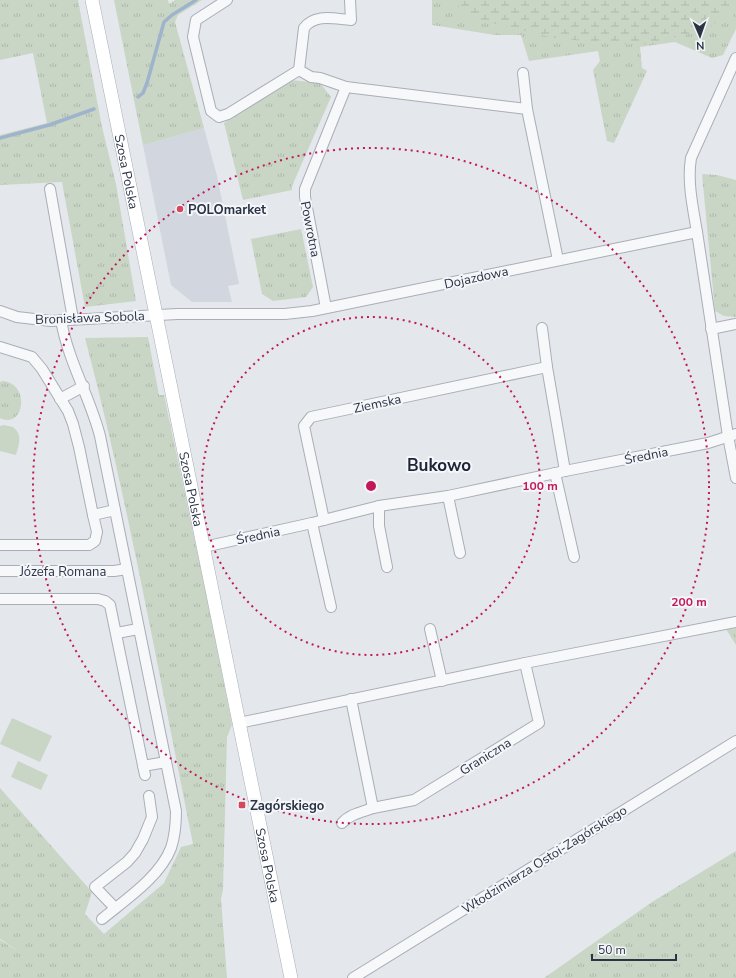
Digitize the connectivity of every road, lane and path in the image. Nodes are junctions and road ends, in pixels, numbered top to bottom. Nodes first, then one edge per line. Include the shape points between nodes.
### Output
1 (92, 0) edge
2 (227, 0) edge
3 (350, 0) edge
4 (736, 58) edge
5 (299, 70) junction
6 (523, 73) dead end
7 (346, 87) junction
8 (527, 109) junction
9 (50, 189) dead end
10 (697, 232) junction
11 (558, 260) junction
12 (326, 308) junction
13 (0, 311) edge
14 (156, 315) junction
15 (73, 319) junction
16 (61, 320) junction
17 (736, 324) edge
18 (542, 328) dead end
19 (711, 329) junction
20 (0, 347) edge
21 (547, 367) junction
22 (84, 386) junction
23 (60, 399) junction
24 (732, 435) edge
25 (560, 472) junction
26 (736, 478) edge
27 (448, 496) junction
28 (379, 506) junction
29 (115, 510) junction
30 (94, 515) junction
31 (324, 520) junction
32 (312, 523) junction
33 (0, 545) edge
34 (204, 546) junction
35 (460, 553) dead end
36 (574, 558) dead end
37 (387, 567) dead end
38 (126, 569) junction
39 (0, 570) edge
40 (0, 599) edge
41 (331, 607) dead end
42 (736, 622) edge
43 (138, 629) junction
44 (430, 629) dead end
45 (116, 633) junction
46 (525, 663) junction
47 (442, 681) junction
48 (351, 699) junction
49 (239, 722) junction
50 (736, 740) edge
51 (166, 762) junction
52 (149, 796) dead end
53 (373, 808) junction
54 (342, 823) dead end
55 (115, 908) junction
56 (102, 919) dead end
57 (291, 978) edge
58 (353, 978) edge

1 - 14 street, Szosa Polska
2 - 5 street via 196,20 193,37 211,111 218,116 228,114
3 - 5 street via 351,20 318,18 304,28
4 - 10 street via 691,158 690,181
5 - 7 street via 311,77
6 - 8 street
7 - 8 street
7 - 12 street, Powrotna via 305,189
8 - 11 street
9 - 15 street
10 - 11 street, Dojazdowa
10 - 19 street
11 - 12 street, Dojazdowa
12 - 14 street, Dojazdowa via 285,314
13 - 16 street, Bronisława Sobola via 27,318
14 - 15 street, Bronisława Sobola
14 - 34 street, Szosa Polska
15 - 16 street, Bronisława Sobola
16 - 22 street via 66,344
17 - 19 street
18 - 21 street
19 - 24 street
20 - 23 street via 32,357
21 - 25 street
21 - 31 street, Ziemska via 311,417 304,426
22 - 23 street
22 - 29 street via 100,436
23 - 30 street via 73,424
24 - 25 street, Średnia via 708,443
24 - 26 street
25 - 27 street, Średnia
25 - 36 street
27 - 28 street, Średnia
27 - 35 street
28 - 31 street, Średnia
28 - 37 street via 379,526
29 - 30 street
29 - 38 street
30 - 33 street via 97,535 95,541 89,545
31 - 32 street, Średnia
32 - 34 street, Średnia
32 - 41 street
34 - 49 street, Szosa Polska
38 - 39 street, Józefa Romana
38 - 43 street
40 - 45 street via 101,600 110,605
42 - 46 street
43 - 45 street
43 - 51 street
44 - 47 street
45 - 51 street via 144,771
46 - 47 street
46 - 53 street, Graniczna via 539,723 414,800
47 - 48 street
48 - 49 street
48 - 53 street
49 - 57 street, Szosa Polska
50 - 58 street, Włodzimierza Ostoi-Zagórskiego
51 - 55 street via 176,811 171,849 152,877
52 - 55 street via 152,817 135,853 95,887
53 - 54 street, Graniczna via 355,814
55 - 56 street

